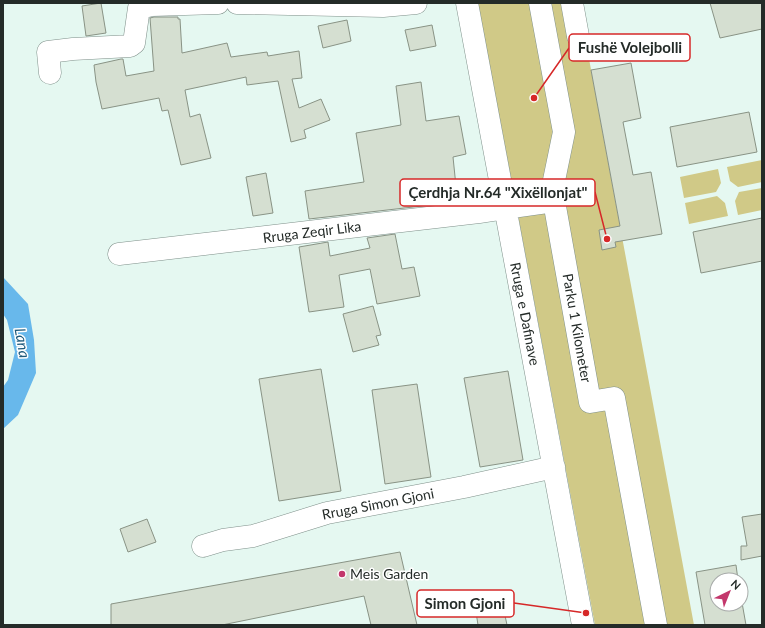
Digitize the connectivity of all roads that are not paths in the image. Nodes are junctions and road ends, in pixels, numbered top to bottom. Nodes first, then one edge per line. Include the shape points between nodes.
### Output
1 (218, 3) edge
2 (237, 3) edge
3 (416, 3) edge
4 (467, 3) edge
5 (540, 3) edge
6 (572, 3) edge
7 (578, 36) dead end
8 (50, 73) dead end
9 (554, 200) junction
10 (505, 209) junction
11 (119, 254) dead end
12 (554, 467) junction
13 (203, 546) dead end
14 (583, 625) edge
15 (656, 625) edge

1 - 8 street via 152,5 139,8 134,43 130,46 48,52
2 - 3 street via 383,6
4 - 10 street, Rruga e Dafinave
5 - 9 street, Parku 1 Kilometer via 564,132 552,190
6 - 7 street
9 - 10 street, Rruga Zeqir Lika
9 - 15 street, Parku 1 Kilometer via 590,402 614,398
10 - 11 street, Rruga Zeqir Lika
10 - 12 street, Rruga e Dafinave
12 - 13 street, Rruga Simon Gjoni via 327,513 253,536
12 - 14 street, Rruga e Dafinave

